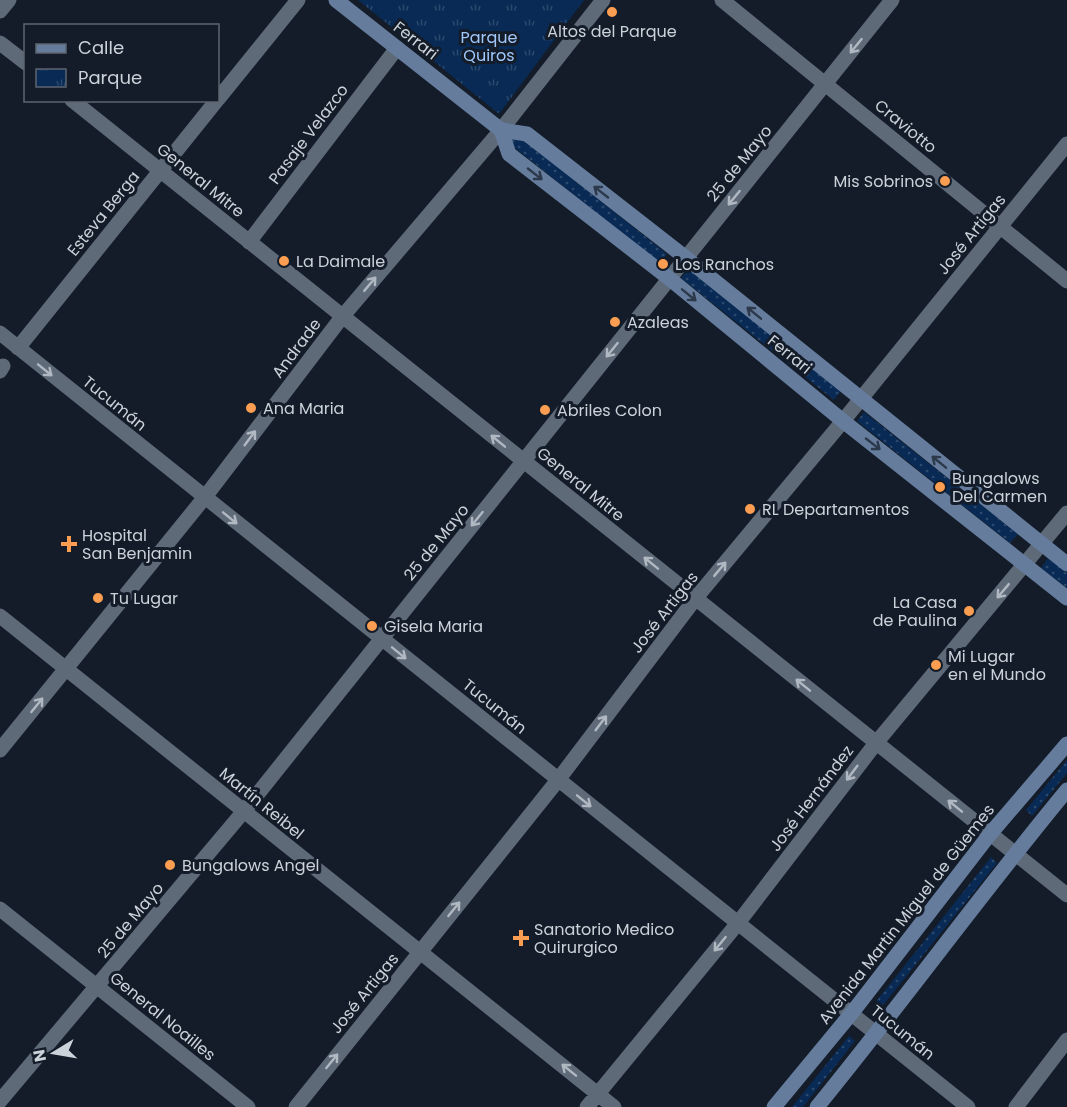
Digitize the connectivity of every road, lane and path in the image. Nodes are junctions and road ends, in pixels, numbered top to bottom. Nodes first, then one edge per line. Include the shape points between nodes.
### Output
1 (9, 0) edge
2 (298, 0) edge
3 (336, 0) edge
4 (603, 0) edge
5 (722, 0) edge
6 (892, 0) edge
7 (0, 11) edge
8 (0, 43) edge
9 (397, 48) junction
10 (24, 61) edge
11 (825, 84) junction
12 (219, 98) edge
13 (74, 102) edge
14 (215, 102) edge
15 (501, 130) junction
16 (1067, 144) edge
17 (160, 171) junction
18 (1000, 227) junction
19 (249, 242) junction
20 (686, 258) junction
21 (670, 279) junction
22 (1067, 281) edge
23 (342, 317) junction
24 (0, 333) edge
25 (18, 348) junction
26 (861, 399) junction
27 (843, 421) junction
28 (524, 461) junction
29 (205, 497) junction
30 (1067, 513) edge
31 (1042, 544) junction
32 (1067, 564) edge
33 (1025, 566) junction
34 (1067, 598) edge
35 (695, 599) junction
36 (0, 616) edge
37 (382, 639) junction
38 (66, 669) junction
39 (876, 743) junction
40 (1067, 744) edge
41 (0, 750) edge
42 (558, 780) junction
43 (1067, 790) edge
44 (244, 811) junction
45 (990, 834) junction
46 (1015, 853) junction
47 (1067, 895) edge
48 (0, 909) edge
49 (738, 923) junction
50 (420, 952) junction
51 (98, 987) junction
52 (851, 1014) junction
53 (876, 1034) junction
54 (1067, 1040) edge
55 (598, 1094) junction
56 (0, 1101) edge
57 (248, 1107) edge
58 (296, 1107) edge
59 (587, 1107) edge
60 (614, 1107) edge
61 (774, 1107) edge
62 (817, 1107) edge
63 (968, 1107) edge
64 (1016, 1107) edge

1 - 7 street
2 - 12 street, Esteva Berga
3 - 9 main road, Ferrari
4 - 15 street, Andrade
5 - 11 street, Craviotto
6 -> 11 street, 25 de Mayo
8 - 10 street
9 - 15 main road, Ferrari
9 - 19 street, Pasaje Velazco
11 - 18 street, Craviotto
11 -> 20 street, 25 de Mayo
13 - 17 street, General Mitre
14 - 17 street, Esteva Berga
20 -> 15 main road, Ferrari via 526,134
15 -> 21 main road, Ferrari via 509,154
23 -> 15 street, Andrade
16 - 18 street, José Artigas
17 - 19 street, General Mitre
17 - 25 street, Esteva Berga
18 - 22 street, Craviotto
18 - 26 street, José Artigas
19 - 23 street, General Mitre
20 - 21 street, 25 de Mayo
26 -> 20 main road, Ferrari
21 -> 27 main road, Ferrari
21 -> 28 street, 25 de Mayo
28 -> 23 street, General Mitre
29 -> 23 street, Andrade
24 - 25 street, Tucumán
25 -> 29 street, Tucumán
26 - 27 street, José Artigas
31 -> 26 main road, Ferrari
27 -> 33 main road, Ferrari
35 -> 27 street, José Artigas
35 -> 28 street, General Mitre
28 -> 37 street, 25 de Mayo
29 -> 37 street, Tucumán
29 - 38 street, Andrade
30 - 31 street, José Hernández
31 - 32 main road, Ferrari
31 - 33 street, José Hernández
33 - 34 main road, Ferrari
33 -> 39 street, José Hernández
39 -> 35 street, General Mitre
42 -> 35 street, José Artigas
36 - 38 street, Martín Reibel
37 -> 42 street, Tucumán
37 - 44 street, 25 de Mayo
41 -> 38 street, Andrade
38 - 44 street, Martín Reibel
45 -> 39 street, General Mitre
39 -> 49 street, José Hernández
40 - 45 main road, Avenida Martin Miguel de Güemes
42 -> 49 street, Tucumán
50 -> 42 street, José Artigas
43 - 46 main road
44 - 50 street, Martín Reibel
44 - 51 street, 25 de Mayo
45 - 46 street, General Mitre
45 - 52 main road, Avenida Martin Miguel de Güemes
46 - 47 street, General Mitre
46 - 53 main road
48 - 51 street, General Noailles
49 - 52 street, Tucumán
49 -> 55 street, José Hernández
55 -> 50 street, Martín Reibel
58 -> 50 street, José Artigas
51 - 56 street, 25 de Mayo
51 - 57 street, General Noailles
52 - 53 street, Tucumán
52 - 61 main road, Avenida Martin Miguel de Güemes
53 - 62 main road
53 - 63 street, Tucumán
54 - 64 street
55 - 59 street, José Hernández
55 - 60 street, Martín Reibel

